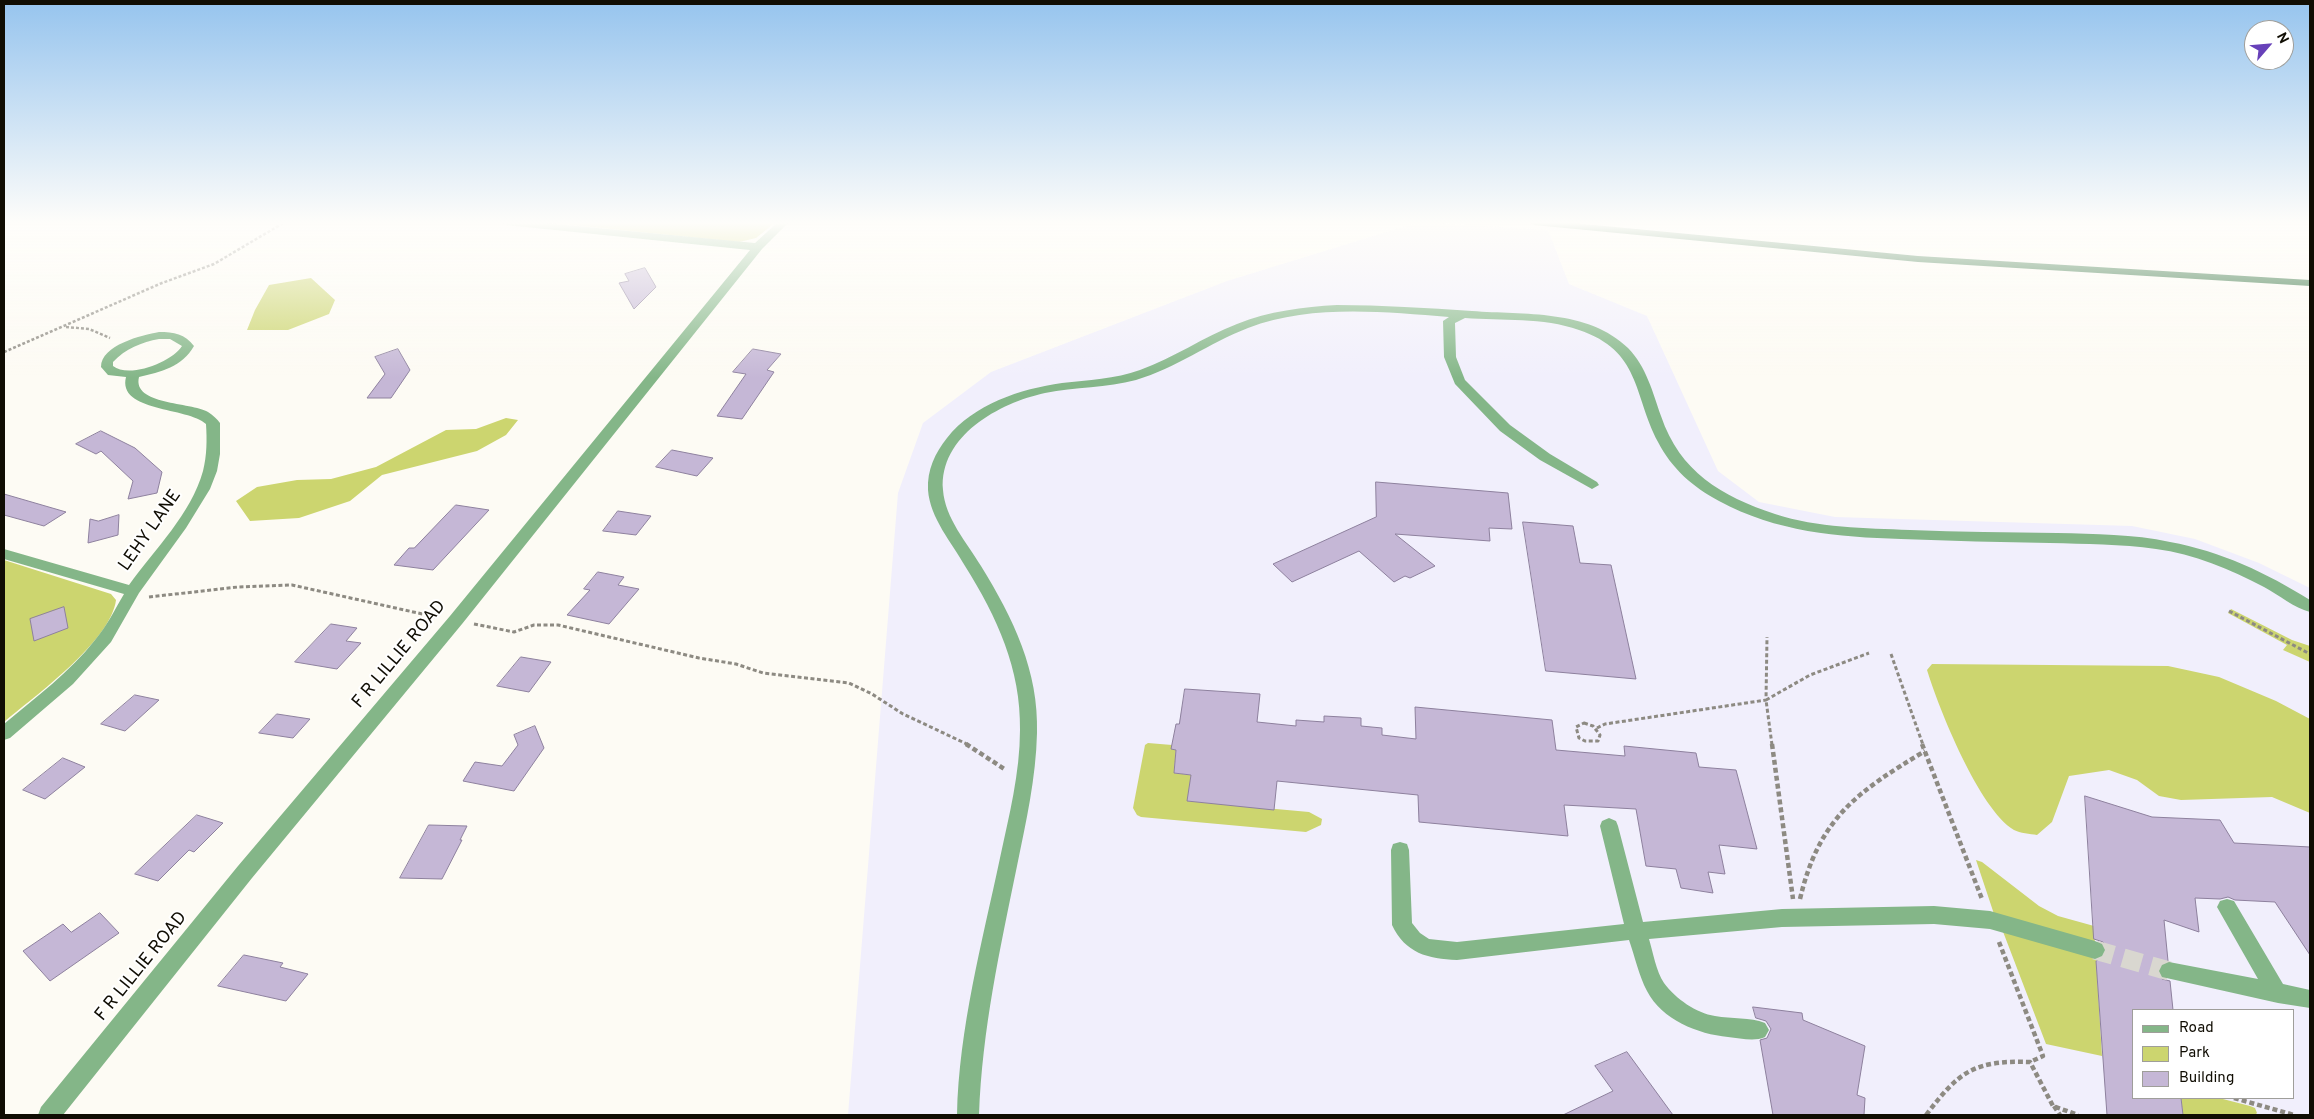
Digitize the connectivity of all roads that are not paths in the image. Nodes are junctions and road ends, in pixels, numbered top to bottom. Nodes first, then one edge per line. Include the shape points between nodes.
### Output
1 (736, 274) edge
2 (2170, 274) edge
3 (2310, 283) edge
4 (1463, 314) junction
5 (134, 374) junction
6 (1592, 485) dead end
7 (4, 554) edge
8 (131, 595) junction
9 (2310, 607) edge
10 (4, 733) edge
11 (1609, 826) dead end
12 (1400, 850) dead end
13 (2227, 907) dead end
14 (1636, 931) junction
15 (2095, 950) tunnel mouth
16 (2169, 971) tunnel mouth
17 (2278, 994) junction
18 (2310, 999) edge
19 (1758, 1030) dead end
20 (49, 1115) edge
21 (968, 1115) edge

1 - 20 street, F R LILLIE ROAD via 456,620 244,872
2 - 3 highway
4 - 6 street via 1449,321 1450,357 1459,381 1505,428 1545,458
4 - 9 street via 1569,323 1592,330 1612,342 1637,366 1662,435 1680,465 1717,493 1766,516 1834,531 2105,539 2163,545 2226,564
4 - 21 street via 1342,309 1273,316 1235,328 1148,372 1021,396 985,413 957,432 942,455 936,473 936,494 942,516 996,606 1020,660 1029,724 1023,782 973,1044
5 - 5 street via 112,372 107,361 120,348 153,337 180,337 188,346 186,352 168,364
5 - 8 street, LEHY LANE via 129,382 136,396 204,415 213,423 214,456 191,513
7 - 8 street
8 - 10 street via 99,645
11 - 14 street
12 - 14 street via 1402,925 1408,936 1421,946 1457,951
13 - 17 street
14 - 15 street via 1796,918 1934,915 1990,920
14 - 19 street via 1655,987 1674,1007 1696,1021
16 - 17 street
17 - 18 street

